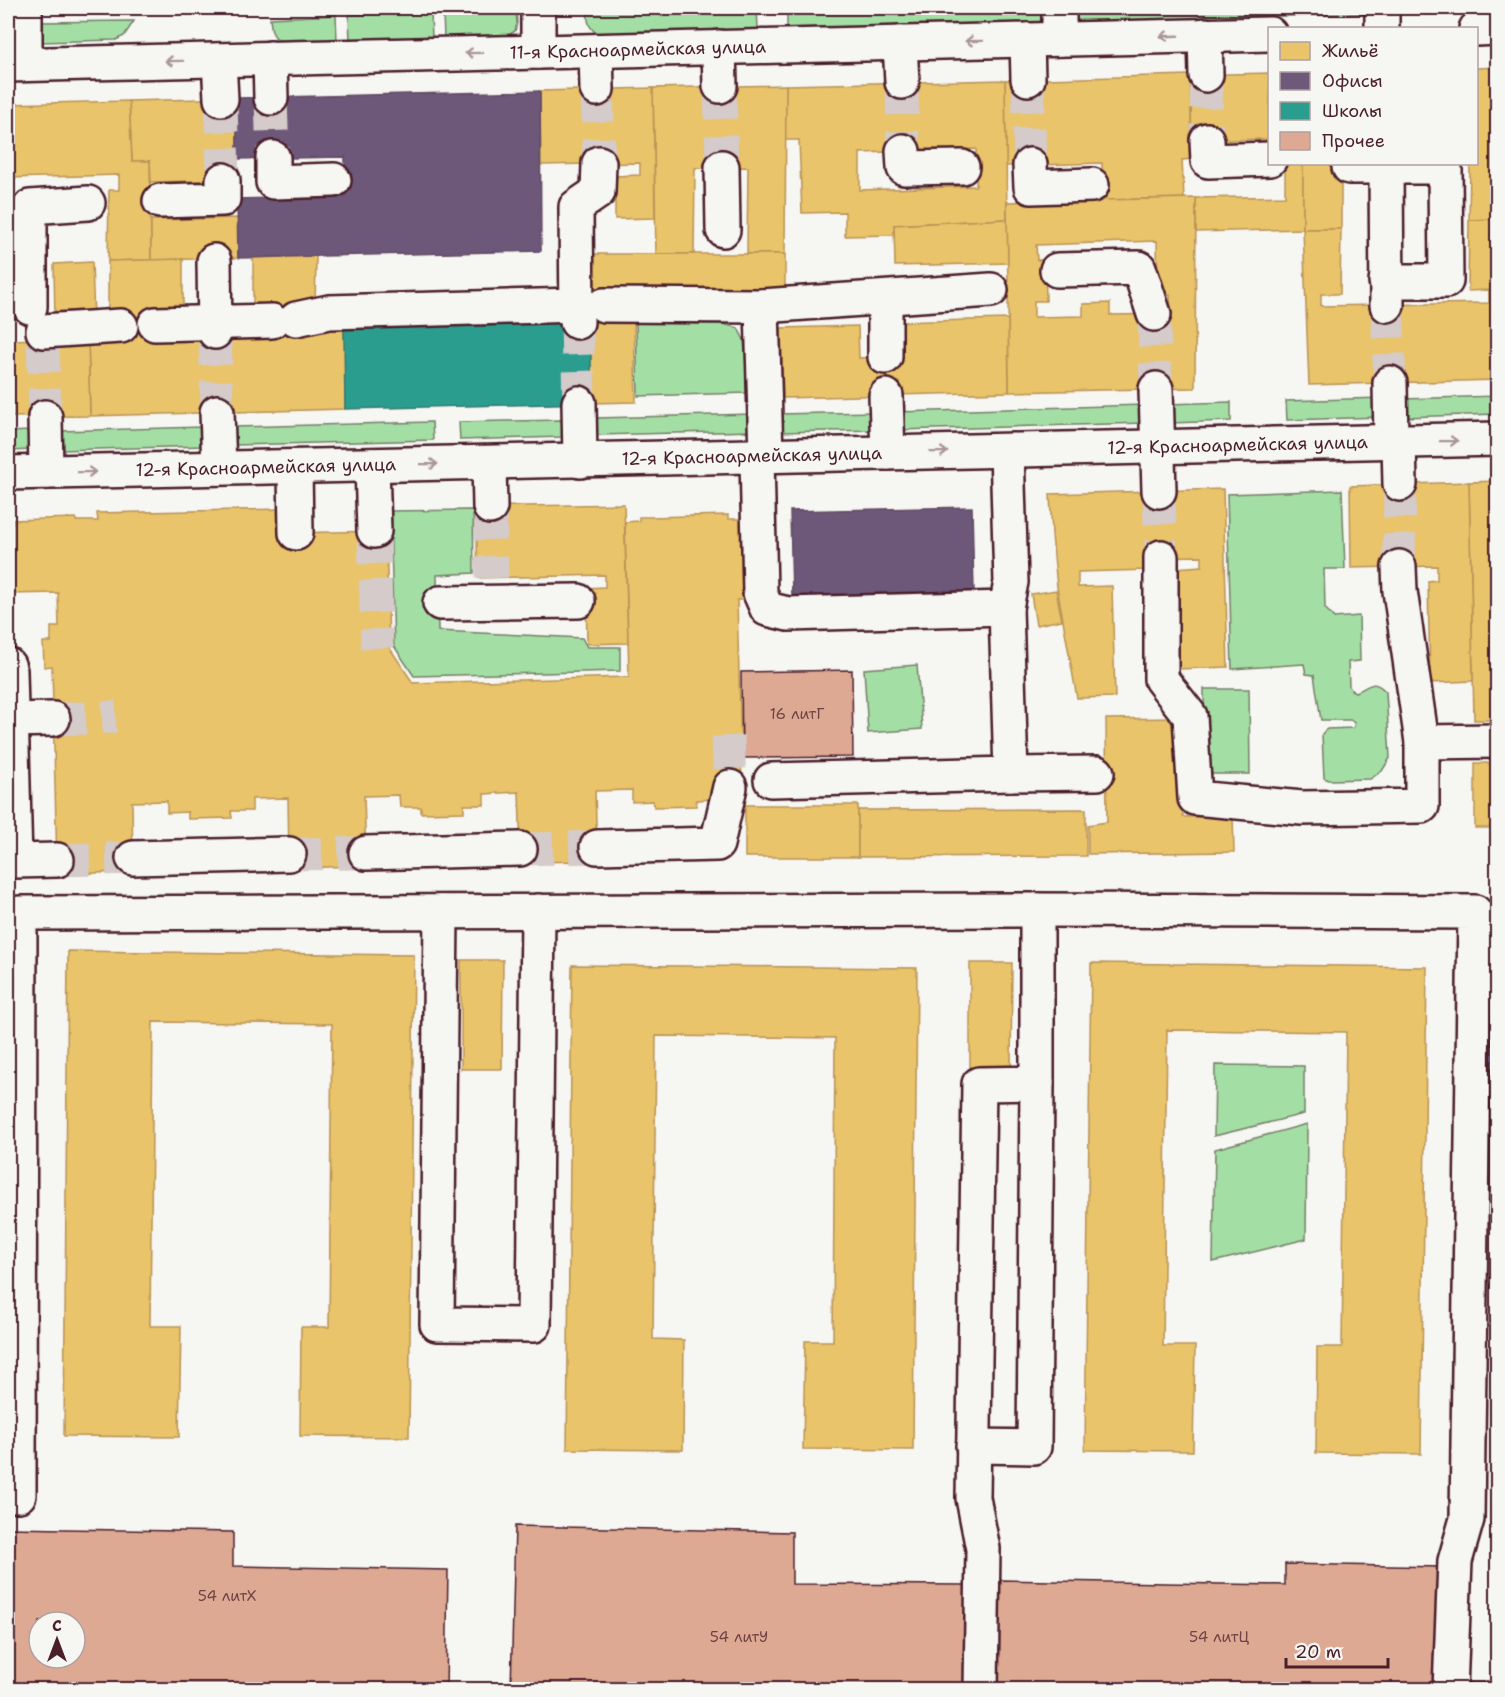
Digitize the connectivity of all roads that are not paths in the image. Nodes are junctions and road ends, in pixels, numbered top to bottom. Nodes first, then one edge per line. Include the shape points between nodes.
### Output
1 (24, 8) edge
2 (538, 8) edge
3 (1382, 8) edge
4 (1059, 23) edge
5 (1382, 27) edge
6 (1497, 28) edge
7 (1478, 29) edge
8 (1268, 34) edge
9 (1205, 35) junction
10 (1027, 40) junction
11 (900, 43) junction
12 (718, 47) junction
13 (596, 51) junction
14 (538, 52) junction
15 (270, 58) junction
16 (219, 60) junction
17 (16, 64) edge
18 (1206, 75) tunnel mouth
19 (1028, 79) tunnel mouth
20 (902, 82) tunnel mouth
21 (720, 87) tunnel mouth
22 (597, 89) tunnel mouth
23 (271, 98) tunnel mouth
24 (220, 99) tunnel mouth
25 (1208, 140) tunnel mouth
26 (903, 151) tunnel mouth
27 (273, 158) tunnel mouth
28 (1268, 159) edge
29 (599, 163) tunnel mouth
30 (1030, 165) tunnel mouth
31 (1349, 165) edge
32 (722, 167) tunnel mouth
33 (962, 167) dead end
34 (1386, 167) junction
35 (223, 180) tunnel mouth
36 (334, 180) dead end
37 (1092, 185) dead end
38 (160, 201) dead end
39 (88, 203) dead end
40 (723, 230) dead end
41 (214, 261) dead end
42 (1057, 270) dead end
43 (991, 290) dead end
44 (885, 298) junction
45 (762, 306) junction
46 (586, 311) junction
47 (1154, 314) tunnel mouth
48 (31, 321) edge
49 (154, 324) dead end
50 (121, 326) dead end
51 (215, 327) junction
52 (885, 357) dead end
53 (1390, 383) tunnel mouth
54 (1156, 389) tunnel mouth
55 (886, 396) dead end
56 (579, 403) tunnel mouth
57 (217, 412) tunnel mouth
58 (45, 417) tunnel mouth
59 (1497, 439) edge
60 (1395, 442) junction
61 (1157, 447) junction
62 (1007, 451) junction
63 (888, 453) junction
64 (761, 456) junction
65 (580, 460) junction
66 (489, 463) junction
67 (372, 465) junction
68 (295, 467) junction
69 (219, 468) junction
70 (46, 472) junction
71 (8, 473) edge
72 (1400, 484) tunnel mouth
73 (1159, 491) tunnel mouth
74 (490, 507) tunnel mouth
75 (374, 531) tunnel mouth
76 (296, 533) dead end
77 (1161, 557) tunnel mouth
78 (1399, 567) tunnel mouth
79 (578, 601) dead end
80 (440, 603) dead end
81 (1006, 608) junction
82 (8, 665) edge
83 (53, 719) tunnel mouth
84 (11, 720) junction
85 (1497, 741) edge
86 (1422, 742) junction
87 (1097, 773) dead end
88 (1011, 774) junction
89 (771, 780) dead end
90 (730, 787) tunnel mouth
91 (597, 847) tunnel mouth
92 (520, 849) tunnel mouth
93 (366, 853) tunnel mouth
94 (289, 854) tunnel mouth
95 (133, 858) tunnel mouth
96 (57, 860) tunnel mouth
97 (1037, 910) junction
98 (538, 911) junction
99 (441, 912) junction
100 (1037, 1083) junction
101 (973, 1446) junction
102 (8, 1495) edge
103 (981, 1689) edge
104 (1450, 1689) edge

1 - 17 street
2 - 14 street
3 - 5 street
9 -> 4 street, 11-я Красноармейская улица
4 - 10 street, 11-я Красноармейская улица
6 - 7 street
8 - 9 street, 11-я Красноармейская улица
9 - 18 street
10 -> 11 street, 11-я Красноармейская улица
10 - 19 street
11 - 12 street, 11-я Красноармейская улица
11 - 20 street
12 - 13 street, 11-я Красноармейская улица
12 - 21 street
13 - 14 street, 11-я Красноармейская улица
13 - 22 street
14 -> 15 street, 11-я Красноармейская улица
15 - 16 street, 11-я Красноармейская улица
15 - 23 street
16 -> 17 street, 11-я Красноармейская улица
16 - 24 street
25 - 28 street via 1208,160
26 - 33 street via 904,168
27 - 36 street via 273,182
29 - 46 street via 598,192 576,207
30 - 37 street via 1031,187
31 - 34 street
32 - 40 street
34 - 34 street via 1387,293 1446,281 1445,167
35 - 38 street via 223,199
39 - 48 street via 30,207
41 - 51 street
42 - 47 street via 1138,268
43 - 44 street
44 - 45 street
44 - 52 street
45 - 46 street
45 - 64 street
46 - 51 street via 329,312
48 - 50 street
49 - 51 street
53 - 60 street
54 - 61 street
55 - 63 street
56 - 65 street
57 - 69 street
58 - 70 street
60 -> 59 street, 12-я Красноармейская улица
60 - 61 street, 12-я Красноармейская улица
60 - 72 street
61 - 62 street, 12-я Красноармейская улица
61 - 73 street
63 -> 62 street, 12-я Красноармейская улица
62 - 81 street via 1011,582
63 - 64 street, 12-я Красноармейская улица
64 - 65 street, 12-я Красноармейская улица
64 - 81 street via 760,593 767,609 788,614
65 - 66 street, 12-я Красноармейская улица
67 -> 66 street, 12-я Красноармейская улица
66 - 74 street
67 - 68 street, 12-я Красноармейская улица
67 - 75 street
68 - 69 street, 12-я Красноармейская улица
68 - 76 street
70 -> 69 street, 12-я Красноармейская улица
70 - 71 street, 12-я Красноармейская улица
77 - 86 street via 1161,679 1190,716 1195,798 1302,808 1422,806
78 - 86 street
79 - 80 street via 492,590
81 - 88 street
82 - 84 street
83 - 84 street
84 - 96 street via 15,861
85 - 86 street
87 - 88 street
88 - 89 street
90 - 91 street via 717,844
92 - 93 street
94 - 95 street
97 - 98 street
97 - 100 street
97 - 104 street via 1475,912 1467,1519 1455,1561
98 - 99 street
98 - 99 street via 534,1325 437,1324
99 - 102 street via 20,913 19,1495
100 - 101 street via 979,1084
100 - 101 street via 1034,1447
101 - 103 street via 973,1498 983,1549

